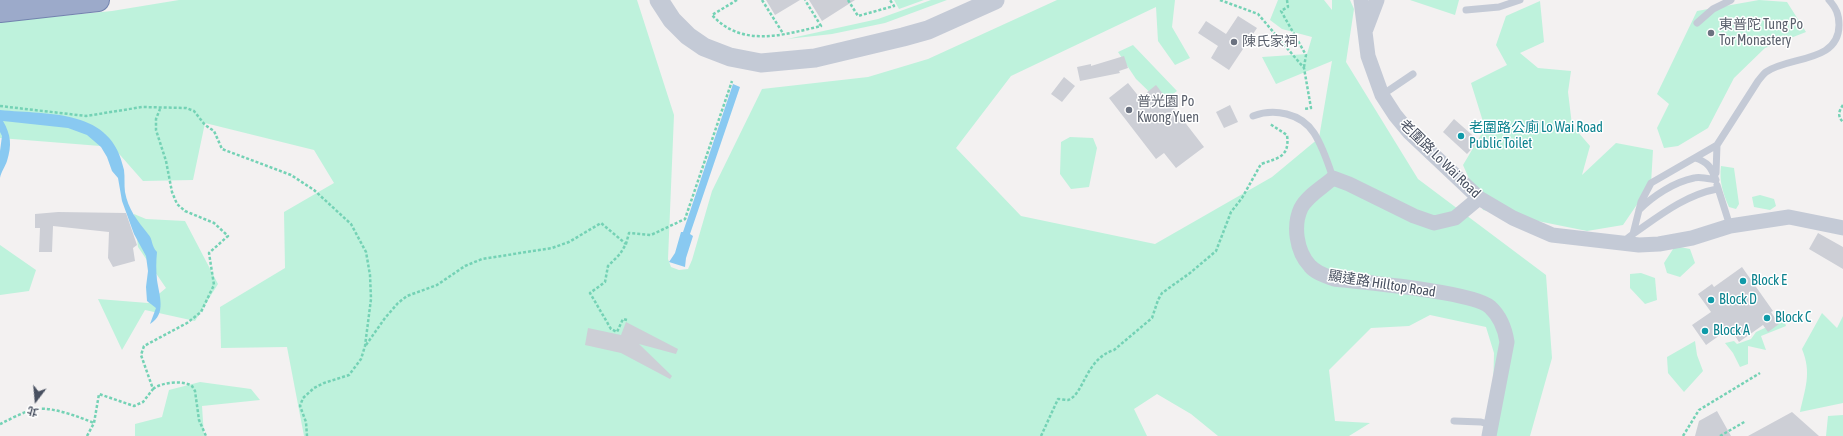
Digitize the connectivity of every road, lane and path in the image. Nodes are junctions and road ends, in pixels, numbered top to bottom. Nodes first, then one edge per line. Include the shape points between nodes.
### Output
1 (98, 0) edge
2 (659, 0) edge
3 (737, 0) edge
4 (762, 0) edge
5 (805, 0) edge
6 (848, 0) edge
7 (890, 0) edge
8 (995, 0) edge
9 (1220, 0) edge
10 (1287, 0) edge
11 (1361, 0) edge
12 (1377, 0) edge
13 (1520, 0) edge
14 (1731, 0) edge
15 (1829, 0) edge
16 (1466, 10) dead end
17 (0, 11) edge
18 (1697, 23) dead end
19 (1843, 29) edge
20 (784, 35) junction
21 (1838, 35) junction
22 (1366, 39) junction
23 (1304, 68) junction
24 (1413, 74) dead end
25 (732, 81) dead end
26 (1382, 95) junction
27 (1843, 105) edge
28 (0, 106) edge
29 (160, 109) junction
30 (1264, 112) junction
31 (1253, 116) dead end
32 (1299, 119) junction
33 (1843, 122) edge
34 (1716, 145) junction
35 (1695, 158) junction
36 (1333, 178) junction
37 (1716, 180) junction
38 (1717, 189) junction
39 (1479, 198) junction
40 (1639, 210) junction
41 (1730, 226) junction
42 (1843, 228) edge
43 (1633, 234) junction
44 (626, 244) junction
45 (1618, 244) junction
46 (627, 320) dead end
47 (365, 346) junction
48 (1760, 373) dead end
49 (153, 389) junction
50 (1454, 421) dead end
51 (1746, 421) dead end
52 (94, 423) junction
53 (0, 424) edge
54 (1490, 431) edge
55 (87, 436) edge
56 (206, 436) edge
57 (307, 436) edge
58 (1041, 436) edge
59 (1683, 436) edge
60 (1720, 436) edge

1 - 17 highway
2 - 8 street via 672,20 704,47 730,57 761,63 815,58 903,38 935,27
3 - 20 path via 712,15 732,31 757,36
4 - 20 path
5 - 20 path via 821,26
6 - 7 path via 858,16 894,6
9 - 23 path via 1258,14
10 - 23 path via 1288,8 1281,11 1306,55
11 - 22 street, 老圍路 Lo Wai Road
12 - 22 street, 老圍路 Lo Wai Road via 1367,27
13 - 16 lane via 1499,7
14 - 18 lane via 1713,9
15 - 21 lane via 1838,13
19 - 21 lane
21 - 34 lane via 1831,46 1818,55 1766,72
22 - 26 street, 老圍路 Lo Wai Road via 1368,56
23 - 32 path via 1311,108 1302,110
24 - 26 lane
25 - 44 path via 685,219 651,235 629,233
26 - 39 street, 老圍路 Lo Wai Road via 1409,132
27 - 33 path via 1839,114
28 - 29 path via 86,116 142,107
29 - 47 path via 178,107 194,111 205,125 214,131 222,149 290,175 314,190 350,224 366,252 370,275 371,299
29 - 49 path via 156,119 156,130 177,204 185,211 214,222 228,236 209,253 214,285 201,312 144,346 141,355
30 - 31 lane
30 - 32 lane via 1278,112
30 - 58 path via 1270,119 1270,126 1287,135 1286,151 1280,158 1261,164 1231,212 1216,251 1162,293 1152,318 1114,350 1106,352 1094,362 1074,396 1067,400 1058,399
32 - 36 lane via 1313,132 1325,153
34 - 35 lane
34 - 37 lane
35 - 37 lane via 1706,161
35 - 40 lane via 1654,180 1645,192
36 - 39 street via 1434,223 1455,218
36 - 54 street, 顯達路 Hilltop Road via 1302,207 1297,220 1296,232 1301,252 1310,266 1334,279 1457,295 1477,300 1490,306 1505,328 1507,342
37 - 38 lane
37 - 40 lane via 1695,177 1677,184 1648,201
38 - 41 lane
38 - 43 lane via 1700,192 1653,219
39 - 45 street, 老圍路 Lo Wai Road via 1513,218 1552,235
40 - 43 lane
41 - 42 street, 老圍路 Lo Wai Road via 1789,217
41 - 45 street, 老圍路 Lo Wai Road via 1692,238 1659,244
43 - 45 lane
44 - 46 path via 608,266 605,282 590,293 611,329 617,332 623,319
44 - 47 path via 600,223 569,242 552,248 498,256 465,266 437,285 407,296 398,303
47 - 57 path via 361,359 349,375 324,383 303,398 300,406 306,422
48 - 59 path via 1699,410
49 - 52 path via 143,402 134,406 99,394
49 - 56 path via 165,384 192,386 199,420
50 - 54 lane via 1482,422
51 - 60 path
52 - 53 path via 66,413 38,409
52 - 55 path

